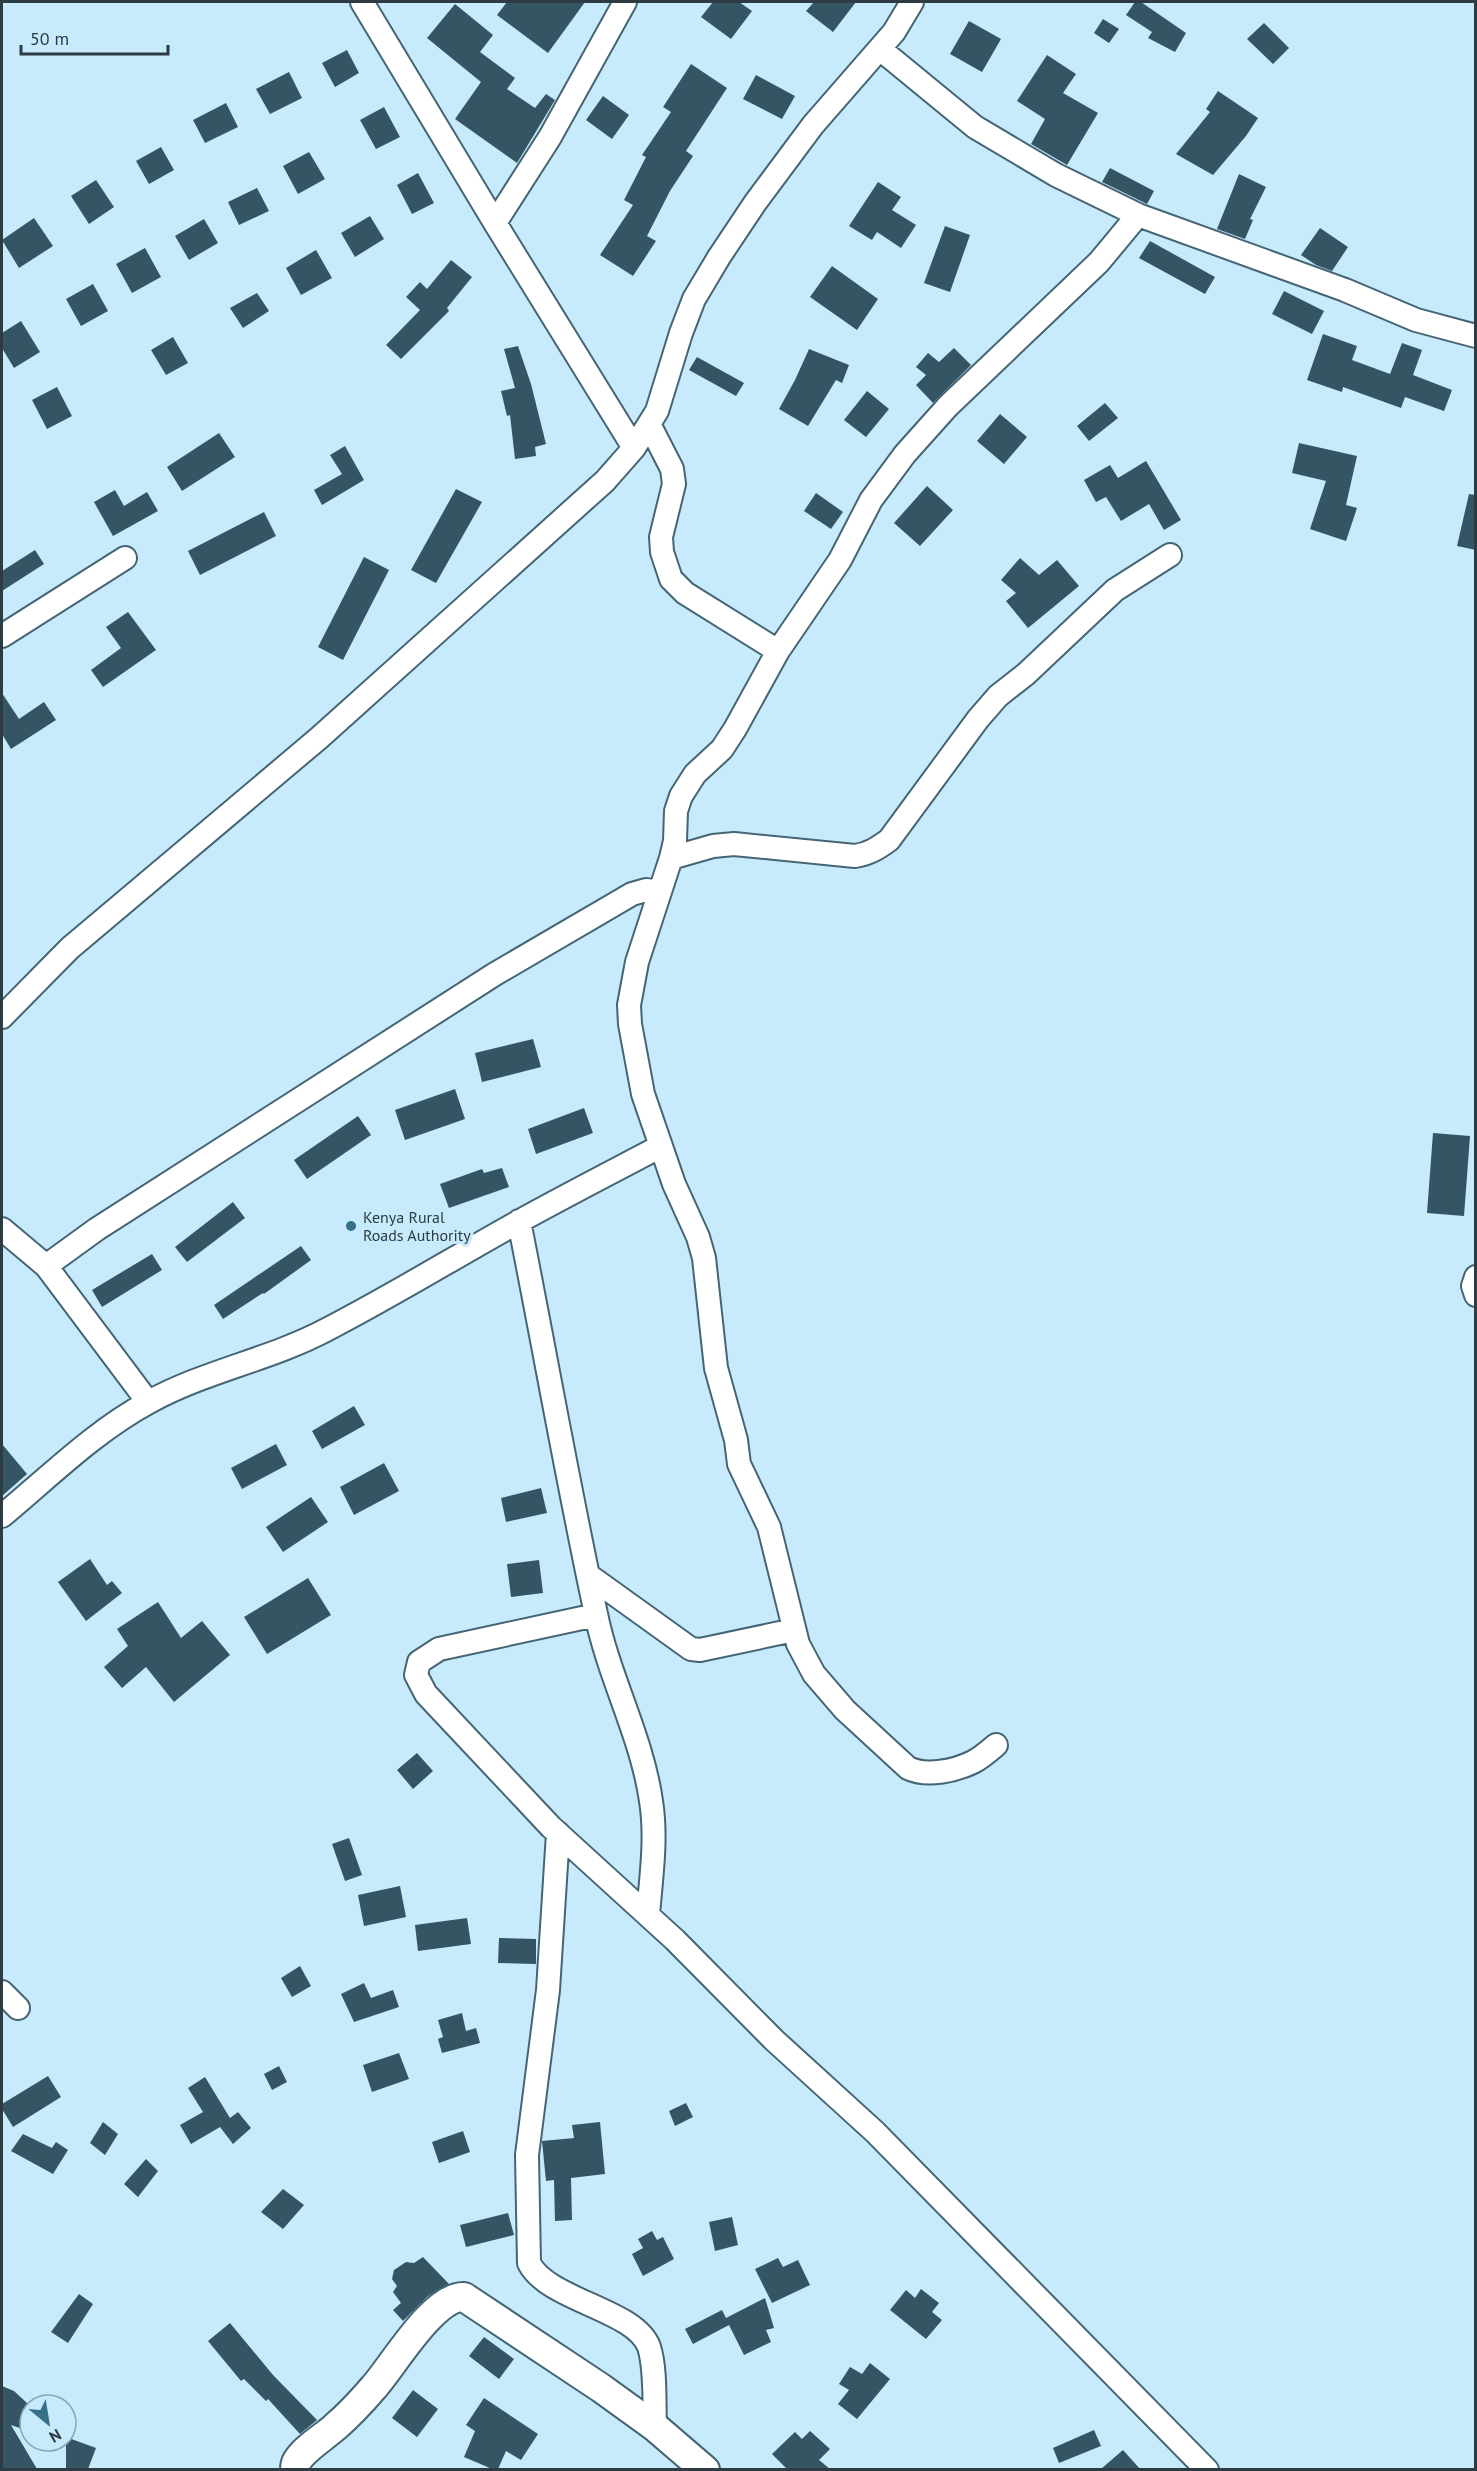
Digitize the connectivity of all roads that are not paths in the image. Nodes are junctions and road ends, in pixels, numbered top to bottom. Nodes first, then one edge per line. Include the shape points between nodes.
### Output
1 (362, 2) edge
2 (625, 2) edge
3 (912, 2) edge
4 (879, 49) junction
5 (1138, 215) junction
6 (495, 223) junction
7 (1476, 336) edge
8 (649, 424) junction
9 (634, 448) junction
10 (1170, 555) dead end
11 (125, 558) dead end
12 (2, 636) edge
13 (778, 651) junction
14 (671, 858) junction
15 (660, 892) junction
16 (2, 1017) edge
17 (661, 1146) junction
18 (519, 1221) junction
19 (2, 1229) edge
20 (46, 1266) junction
21 (1476, 1277) edge
22 (1476, 1295) edge
23 (148, 1402) junction
24 (2, 1516) edge
25 (588, 1575) junction
26 (596, 1615) junction
27 (794, 1630) junction
28 (996, 1745) dead end
29 (558, 1833) junction
30 (648, 1915) junction
31 (2, 1992) edge
32 (18, 2008) dead end
33 (655, 2427) junction
34 (294, 2469) edge
35 (705, 2469) edge
36 (1207, 2469) edge

1 - 6 street
2 - 6 street via 550,137
3 - 4 street
4 - 5 street via 975,127 1056,175
4 - 8 street via 813,125 719,257 694,299 657,411
5 - 7 street via 1416,320
5 - 13 street via 1099,262 948,406 905,454 871,500 840,560
6 - 9 street
8 - 9 street
8 - 13 street via 672,469 674,483 661,537 671,579 685,593
9 - 16 street via 605,481 319,738 70,948
10 - 14 street via 1115,590 998,696 889,840 878,848 855,856 734,844
11 - 12 street
13 - 14 street via 722,749 695,774 681,796 675,811
14 - 15 street
15 - 17 street via 637,962 629,1005 643,1094
15 - 20 street via 632,894 495,974 97,1229
17 - 18 street
17 - 27 street via 704,1258 721,1392 739,1464 769,1527
18 - 23 street via 391,1297 317,1335 216,1371
18 - 25 street
19 - 20 street
20 - 23 street
21 - 22 street
23 - 24 street via 106,1429
25 - 26 street
25 - 27 street via 691,1649
26 - 29 street via 439,1649 419,1662 416,1675 426,1694
26 - 30 street via 651,1801 653,1842
27 - 28 street via 814,1674 845,1710 908,1768 929,1773 954,1768 973,1762
29 - 30 street
29 - 33 street via 548,1990 527,2155 529,2263 548,2283 632,2328 644,2339 652,2362
30 - 36 street via 774,2040 875,2132
31 - 32 street
33 - 34 street via 459,2297 414,2333 383,2378 296,2461
33 - 35 street

